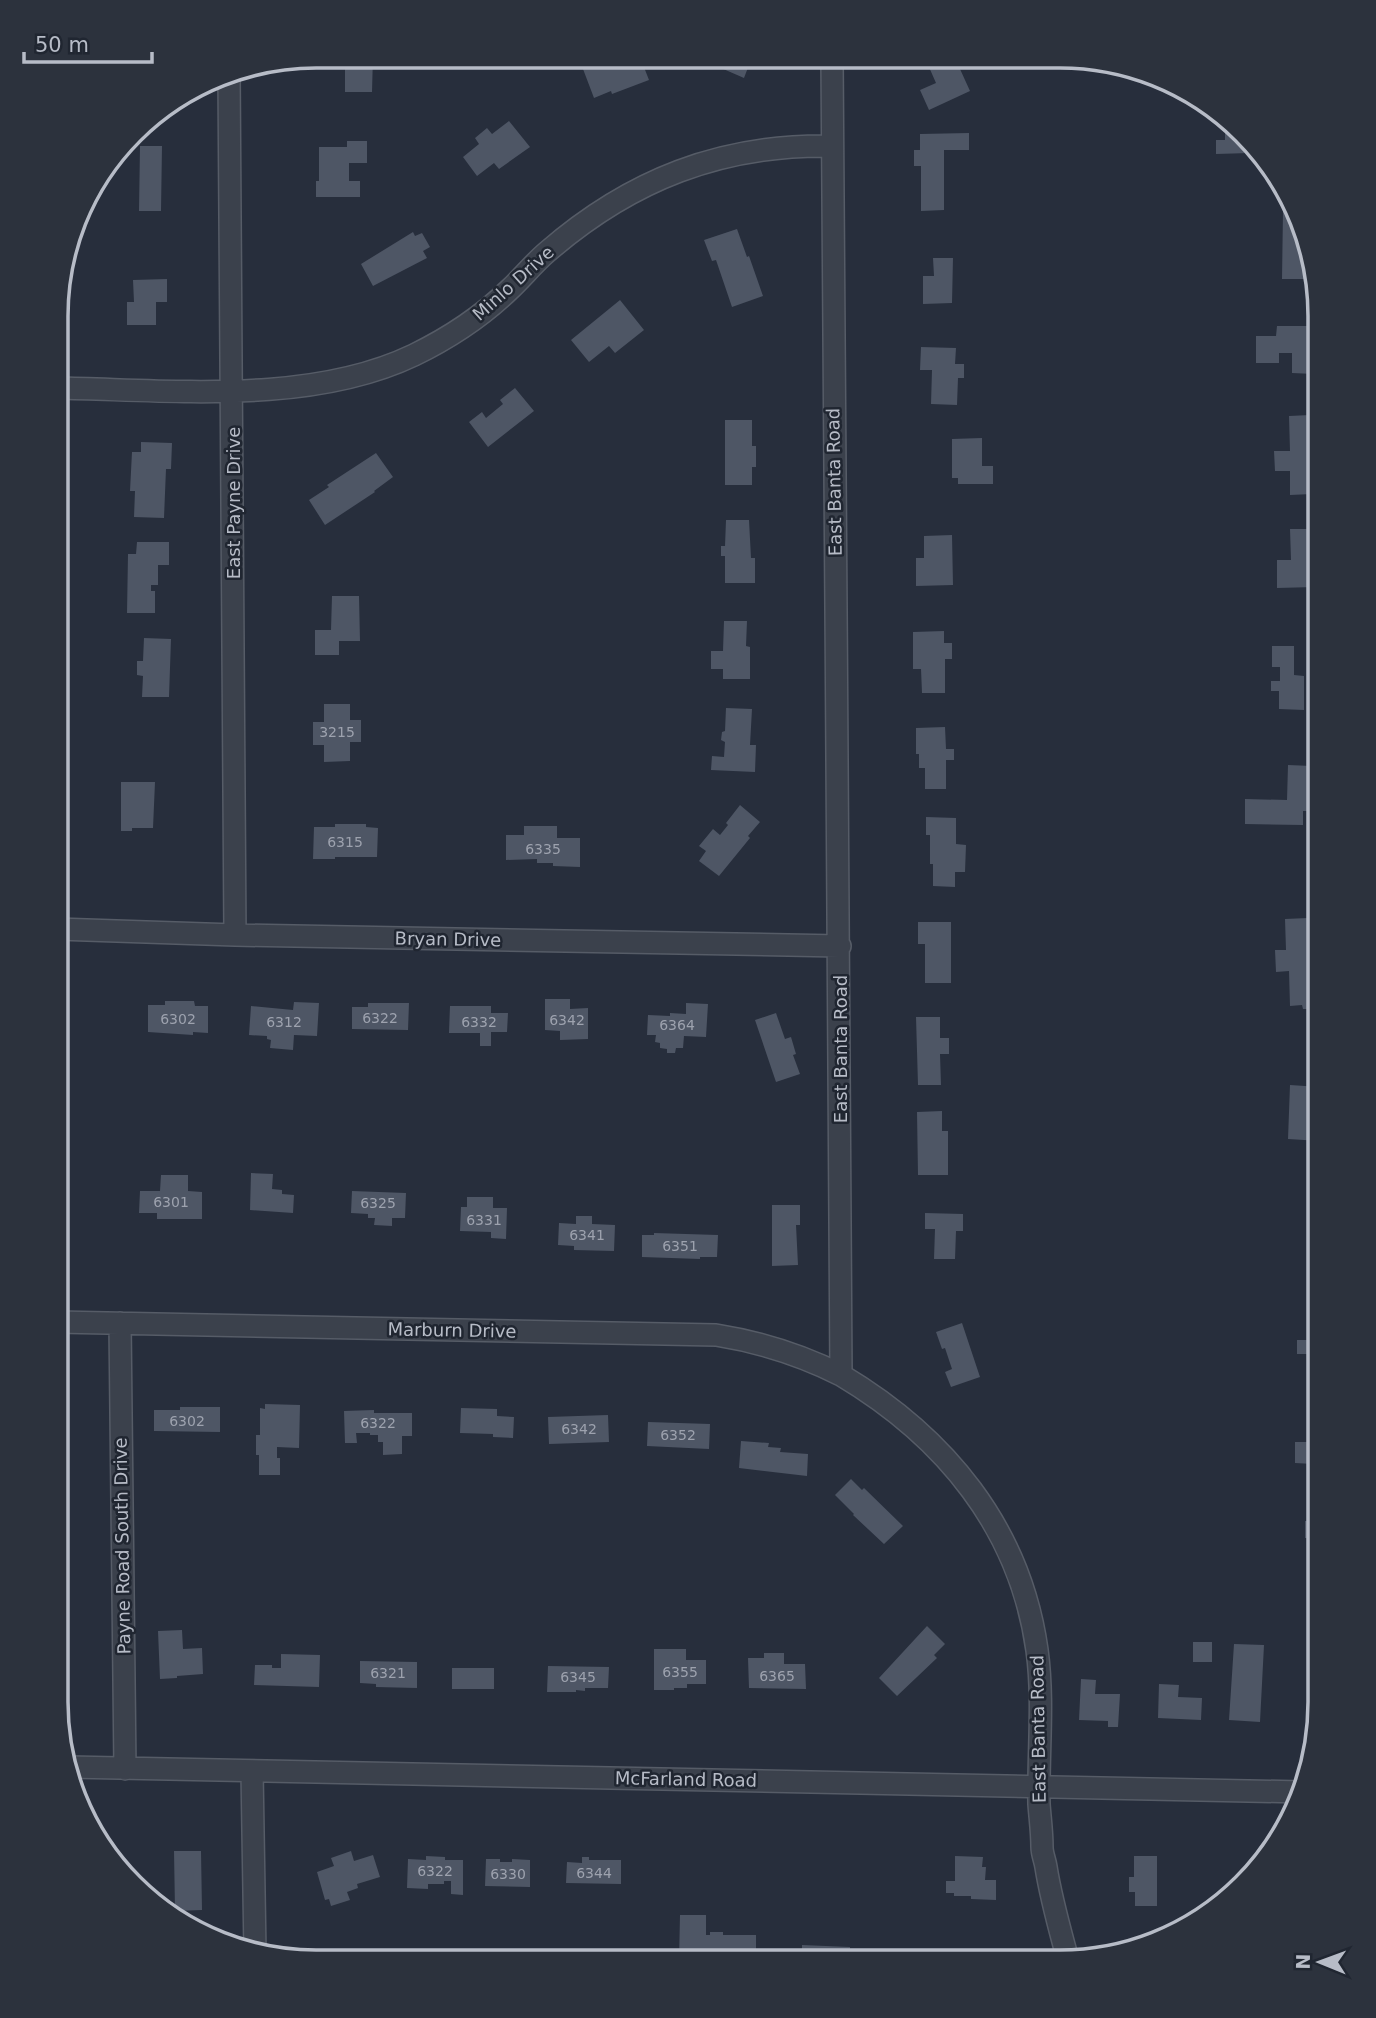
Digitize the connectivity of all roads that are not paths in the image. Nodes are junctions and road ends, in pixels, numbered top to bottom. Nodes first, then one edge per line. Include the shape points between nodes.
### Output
1 (832, 68) edge
2 (229, 84) edge
3 (832, 146) junction
4 (68, 388) edge
5 (232, 391) junction
6 (68, 929) edge
7 (235, 935) junction
8 (840, 946) junction
9 (68, 1322) edge
10 (120, 1323) junction
11 (841, 1375) junction
12 (77, 1767) edge
13 (125, 1769) junction
14 (251, 1771) junction
15 (1040, 1786) junction
16 (1291, 1792) edge
17 (255, 1942) edge
18 (1065, 1950) edge

1 - 3 street, East Banta Road
2 - 5 street, East Payne Drive
3 - 5 street, Minlo Drive via 738,154 641,187 574,230 461,329 398,362 330,382
3 - 8 street, East Banta Road
4 - 5 street, Minlo Drive
5 - 7 street, East Payne Drive
6 - 7 street, Bryan Drive
7 - 8 street, Bryan Drive
8 - 11 street, East Banta Road
9 - 10 street, Marburn Drive
10 - 11 street, Marburn Drive via 716,1335 780,1349
10 - 13 street, Payne Road South Drive
11 - 15 street, East Banta Road via 936,1447 998,1530 1032,1619 1040,1690
12 - 13 street, McFarland Road
13 - 14 street, McFarland Road
14 - 15 street, McFarland Road
14 - 17 street
15 - 16 street, McFarland Road
15 - 18 street, East Banta Road via 1042,1847

